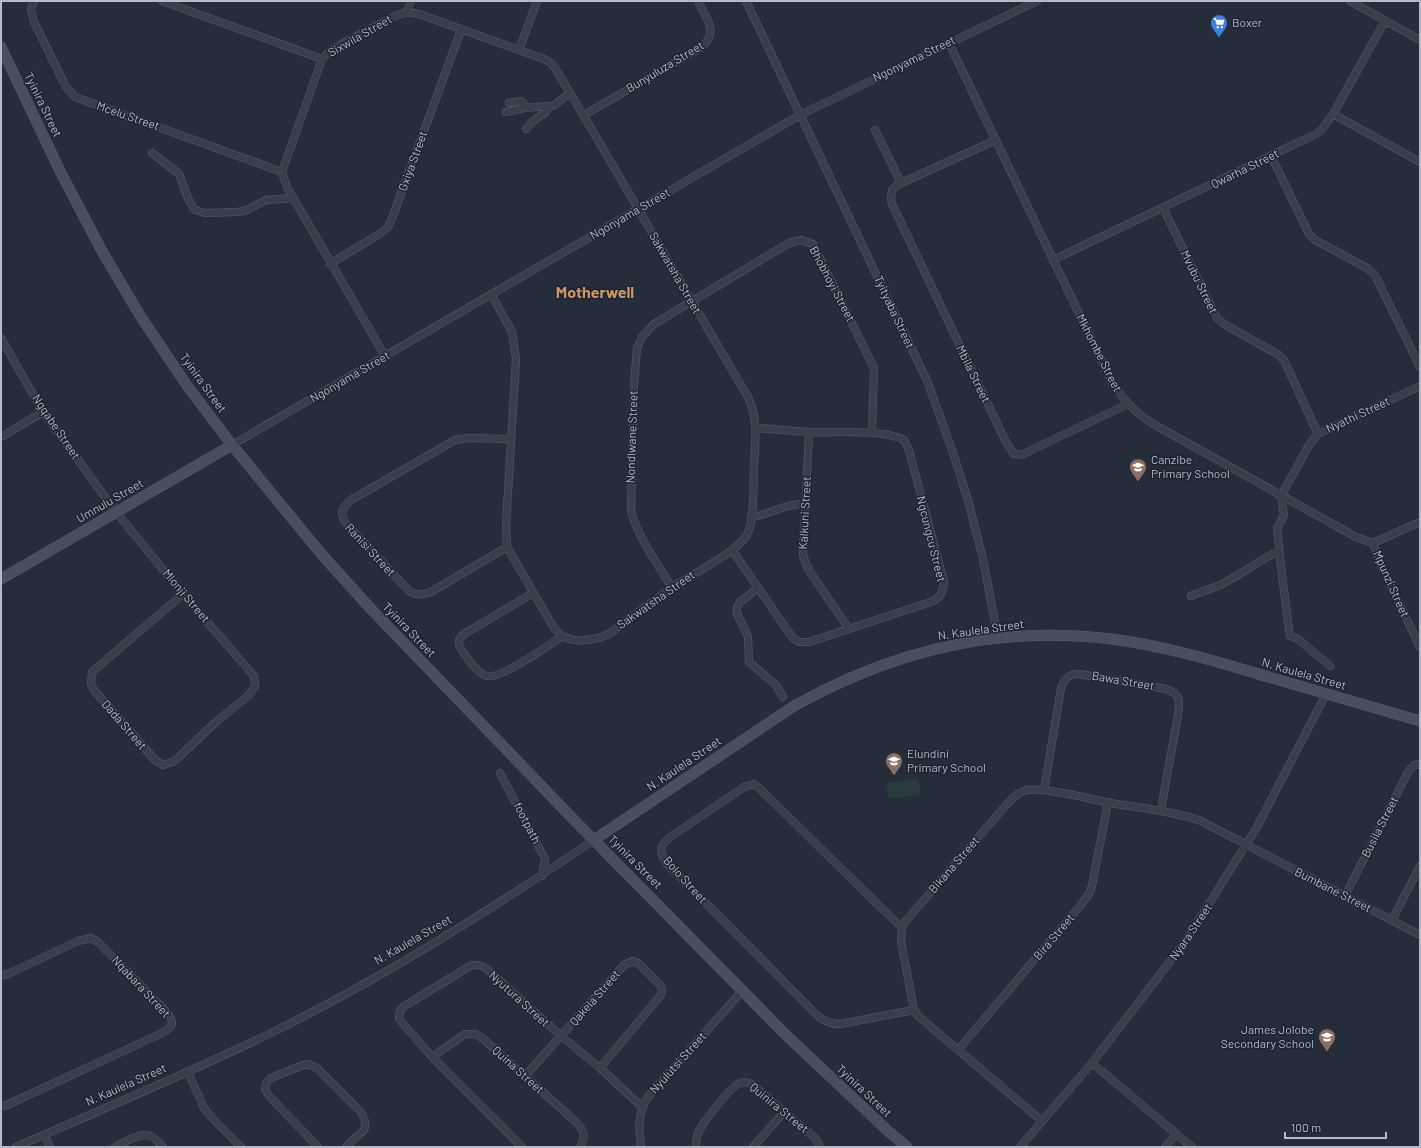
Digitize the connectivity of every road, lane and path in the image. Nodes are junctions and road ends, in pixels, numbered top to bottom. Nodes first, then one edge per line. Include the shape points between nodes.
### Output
1 (34, 1) edge
2 (162, 1) edge
3 (411, 1) edge
4 (537, 1) edge
5 (698, 1) edge
6 (746, 1) edge
7 (1037, 1) edge
8 (1350, 1) edge
9 (407, 12) junction
10 (1385, 21) junction
11 (461, 30) junction
12 (1420, 40) edge
13 (949, 43) junction
14 (1, 47) edge
15 (519, 50) junction
16 (322, 59) junction
17 (570, 93) junction
18 (509, 103) dead end
19 (548, 106) junction
20 (524, 108) junction
21 (506, 112) dead end
22 (1333, 114) junction
23 (584, 115) junction
24 (800, 115) junction
25 (526, 129) dead end
26 (875, 130) dead end
27 (996, 140) junction
28 (152, 153) dead end
29 (1271, 156) junction
30 (1420, 162) edge
31 (282, 172) junction
32 (902, 183) junction
33 (293, 198) junction
34 (1163, 208) junction
35 (638, 209) junction
36 (1053, 260) junction
37 (330, 264) junction
38 (491, 294) junction
39 (691, 302) junction
40 (1, 338) edge
41 (385, 356) junction
42 (1420, 367) edge
43 (1420, 386) edge
44 (1128, 404) junction
45 (43, 412) junction
46 (756, 428) junction
47 (809, 432) junction
48 (872, 433) junction
49 (1318, 434) junction
50 (1, 437) edge
51 (511, 439) junction
52 (232, 445) junction
53 (1281, 496) junction
54 (805, 503) junction
55 (116, 512) junction
56 (751, 517) junction
57 (1420, 522) edge
58 (1373, 543) junction
59 (507, 548) junction
60 (732, 550) junction
61 (1279, 551) junction
62 (1, 579) edge
63 (672, 588) junction
64 (758, 588) junction
65 (534, 593) junction
66 (183, 594) junction
67 (1191, 596) dead end
68 (849, 629) junction
69 (562, 636) junction
70 (998, 638) junction
71 (1420, 647) edge
72 (1330, 666) dead end
73 (256, 680) joint
74 (1326, 694) junction
75 (784, 697) dead end
76 (1420, 721) edge
77 (1420, 764) edge
78 (500, 773) dead end
79 (1044, 790) junction
80 (1108, 802) junction
81 (1161, 810) junction
82 (594, 840) junction
83 (1247, 845) junction
84 (1420, 866) edge
85 (542, 876) junction
86 (1345, 896) junction
87 (1392, 920) junction
88 (902, 928) junction
89 (1420, 935) edge
90 (1, 975) edge
91 (743, 990) junction
92 (914, 1010) junction
93 (561, 1036) junction
94 (958, 1050) junction
95 (432, 1057) junction
96 (1092, 1063) junction
97 (600, 1068) junction
98 (188, 1072) junction
99 (525, 1076) junction
100 (1, 1106) edge
101 (642, 1107) junction
102 (784, 1112) junction
103 (1042, 1121) junction
104 (1176, 1134) junction
105 (44, 1135) junction
106 (16, 1147) edge
107 (50, 1147) edge
108 (115, 1147) edge
109 (163, 1147) edge
110 (240, 1147) edge
111 (318, 1147) edge
112 (346, 1147) edge
113 (522, 1147) edge
114 (580, 1147) edge
115 (640, 1147) edge
116 (696, 1147) edge
117 (753, 1147) edge
118 (820, 1147) edge
119 (907, 1147) edge
120 (1020, 1147) edge
121 (1165, 1147) edge
122 (1192, 1147) edge

1 - 31 street, Mcelu Street via 31,9 34,22 66,88 75,97
2 - 16 street
3 - 9 street
4 - 15 street
5 - 23 street, Bunyuluza Street via 711,31 707,43
6 - 24 street, Tyityaba Street
7 - 13 street, Ngonyama Street
8 - 10 street
9 - 11 street, Sixwila Street
9 - 16 street, Sixwila Street via 347,41
10 - 12 street
10 - 22 street, Qwarha Street
11 - 15 street, Sixwila Street
11 - 37 street, Gxiya Street via 388,227
13 - 24 street, Ngonyama Street
13 - 27 street, Mkhombe Street
14 - 52 street, Tyinira Street via 103,252 141,317
15 - 17 street, Sixwila Street via 551,63
16 - 31 street, Sixwila Street
17 - 19 street via 553,106
17 - 23 street, Sixwila Street
18 - 20 street via 521,101
19 - 20 street
19 - 25 street via 546,112
20 - 21 street
22 - 29 street, Qwarha Street via 1316,134
22 - 30 street
23 - 35 street, Sixwila Street
24 - 35 street, Ngonyama Street
24 - 70 street, Tyityaba Street via 903,329 940,413 972,514
26 - 32 street
27 - 32 street, Mbila Street
27 - 36 street, Mkhombe Street
28 - 33 street via 179,174 189,202 195,210 238,212 266,200
29 - 34 street, Qwarha Street
29 - 42 street via 1309,234 1375,275
31 - 33 street via 286,187
32 - 44 street, Mbila Street via 892,190 892,204 1014,454 1022,454
33 - 37 street
34 - 36 street, Qwarha Street
34 - 49 street, Mvubu Street via 1217,318 1284,360
35 - 38 street, Ngonyama Street
35 - 39 street, Sakwatsha Street
36 - 44 street, Mkhombe Street via 1111,380
37 - 41 street
38 - 41 street, Ngonyama Street
38 - 51 street via 512,332 514,341 516,359
39 - 46 street, Sakwatsha Street via 754,408
39 - 48 street, Bhobhoyi Street via 789,243 801,240 813,244 874,368
39 - 63 street, Nondlwane Street via 654,324 642,337 637,348 634,385 630,511 632,519
40 - 45 street, Ngqabe Street
41 - 52 street, Ngonyama Street
43 - 49 street, Nyathi Street
44 - 53 street, Mkhombe Street via 1147,421
45 - 50 street
45 - 55 street, Ngqabe Street
46 - 47 street, Ngcungcu Street
46 - 56 street, Sakwatsha Street
47 - 48 street, Ngcungcu Street
47 - 54 street, Kalkuni Street
48 - 68 street, Ngcungcu Street via 901,438 907,444 944,582 939,597 934,601
49 - 53 street, Nyathi Street via 1309,445
51 - 59 street
51 - 59 street, Ranisi Street via 455,440 350,500 342,513 345,522 402,584 418,595 431,592
52 - 55 street, Umnulu Street
52 - 82 street, Tyinira Street via 348,584
53 - 58 street, Mkhombe Street via 1346,533
53 - 61 street via 1284,516 1277,529
54 - 56 street
54 - 68 street, Kalkuni Street via 803,555 806,564
55 - 62 street, Umnulu Street
55 - 66 street, Mlonji Street
56 - 60 street, Sakwatsha Street via 746,535
57 - 58 street
58 - 71 street, Mpunzi Street
59 - 65 street
60 - 63 street, Sakwatsha Street
60 - 64 street, Ngcungcu Street
61 - 67 street via 1224,583
61 - 72 street via 1290,636 1298,639
63 - 69 street, Sakwatsha Street via 608,634 585,640
64 - 68 street, Ngcungcu Street via 792,637 799,642 809,642
64 - 75 street via 740,602 737,613 748,637 749,662 777,686
65 - 69 street via 554,628
65 - 69 street via 464,634 458,641 460,648 481,673 492,676 514,667
66 - 73 street, Mlonji Street via 253,673
66 - 73 street, Dada Street via 92,672 91,684 94,690 155,760 163,765 180,756 249,695 254,690
70 - 74 street, N. Kaulela Street via 1059,636 1136,643 1187,654
70 - 82 street, N. Kaulela Street via 905,657 820,691
74 - 76 street, N. Kaulela Street
74 - 83 street, Nyara Street
77 - 86 street, Busila Street via 1414,765 1408,772
78 - 85 street, footpath via 545,859
79 - 80 street, Bikana Street
79 - 81 street, Bawa Street via 1061,688 1066,678 1079,674 1166,689 1177,696 1178,715
79 - 88 street, Bikana Street via 1026,790 1013,798
80 - 81 street, Bikana Street
80 - 94 street, Bira Street via 1095,876 1089,894
81 - 83 street, Bikana Street via 1199,820
82 - 85 street, N. Kaulela Street
82 - 91 street, Tyinira Street
83 - 86 street, Bumbane Street
83 - 96 street, Nyara Street via 1174,958
84 - 87 street
85 - 98 street, N. Kaulela Street via 430,947 347,993
86 - 87 street, Bumbane Street
87 - 89 street, Bumbane Street
88 - 92 street via 901,941
88 - 92 street, Bolo Street via 754,784 744,787 662,844 661,854 668,865 825,1022 840,1024
90 - 100 street, Nqabara Street via 78,941 91,938 98,942 163,1008 172,1019 172,1024 164,1032
91 - 101 street, Nyulutsi Street via 653,1091
91 - 119 street, Tyinira Street via 838,1084
92 - 94 street
93 - 95 street, Nyutura Street via 488,970 476,965 470,966 400,1011 399,1019
93 - 97 street, Nyutura Street
93 - 97 street, Qakela Street via 624,965 633,961 638,963 660,985 661,995
93 - 99 street
94 - 103 street
95 - 99 street, Quina Street via 462,1035 475,1034
95 - 113 street, Nyutura Street
96 - 103 street, Nyara Street
96 - 104 street
97 - 101 street, Nyutura Street
98 - 105 street, N. Kaulela Street
98 - 110 street via 204,1108
99 - 114 street, Quina Street via 581,1127 584,1140
101 - 115 street, Nyulutsi Street via 639,1121
102 - 116 street, Quinira Street via 753,1085 747,1082 738,1084 703,1124 697,1136
102 - 117 street
102 - 118 street, Quinira Street via 816,1138
103 - 120 street, Nyara Street
104 - 121 street
104 - 122 street
105 - 106 street, N. Kaulela Street
105 - 107 street
108 - 109 street via 144,1136 154,1138
111 - 112 street via 266,1090 266,1083 271,1078 308,1064 317,1068 363,1116 364,1130

